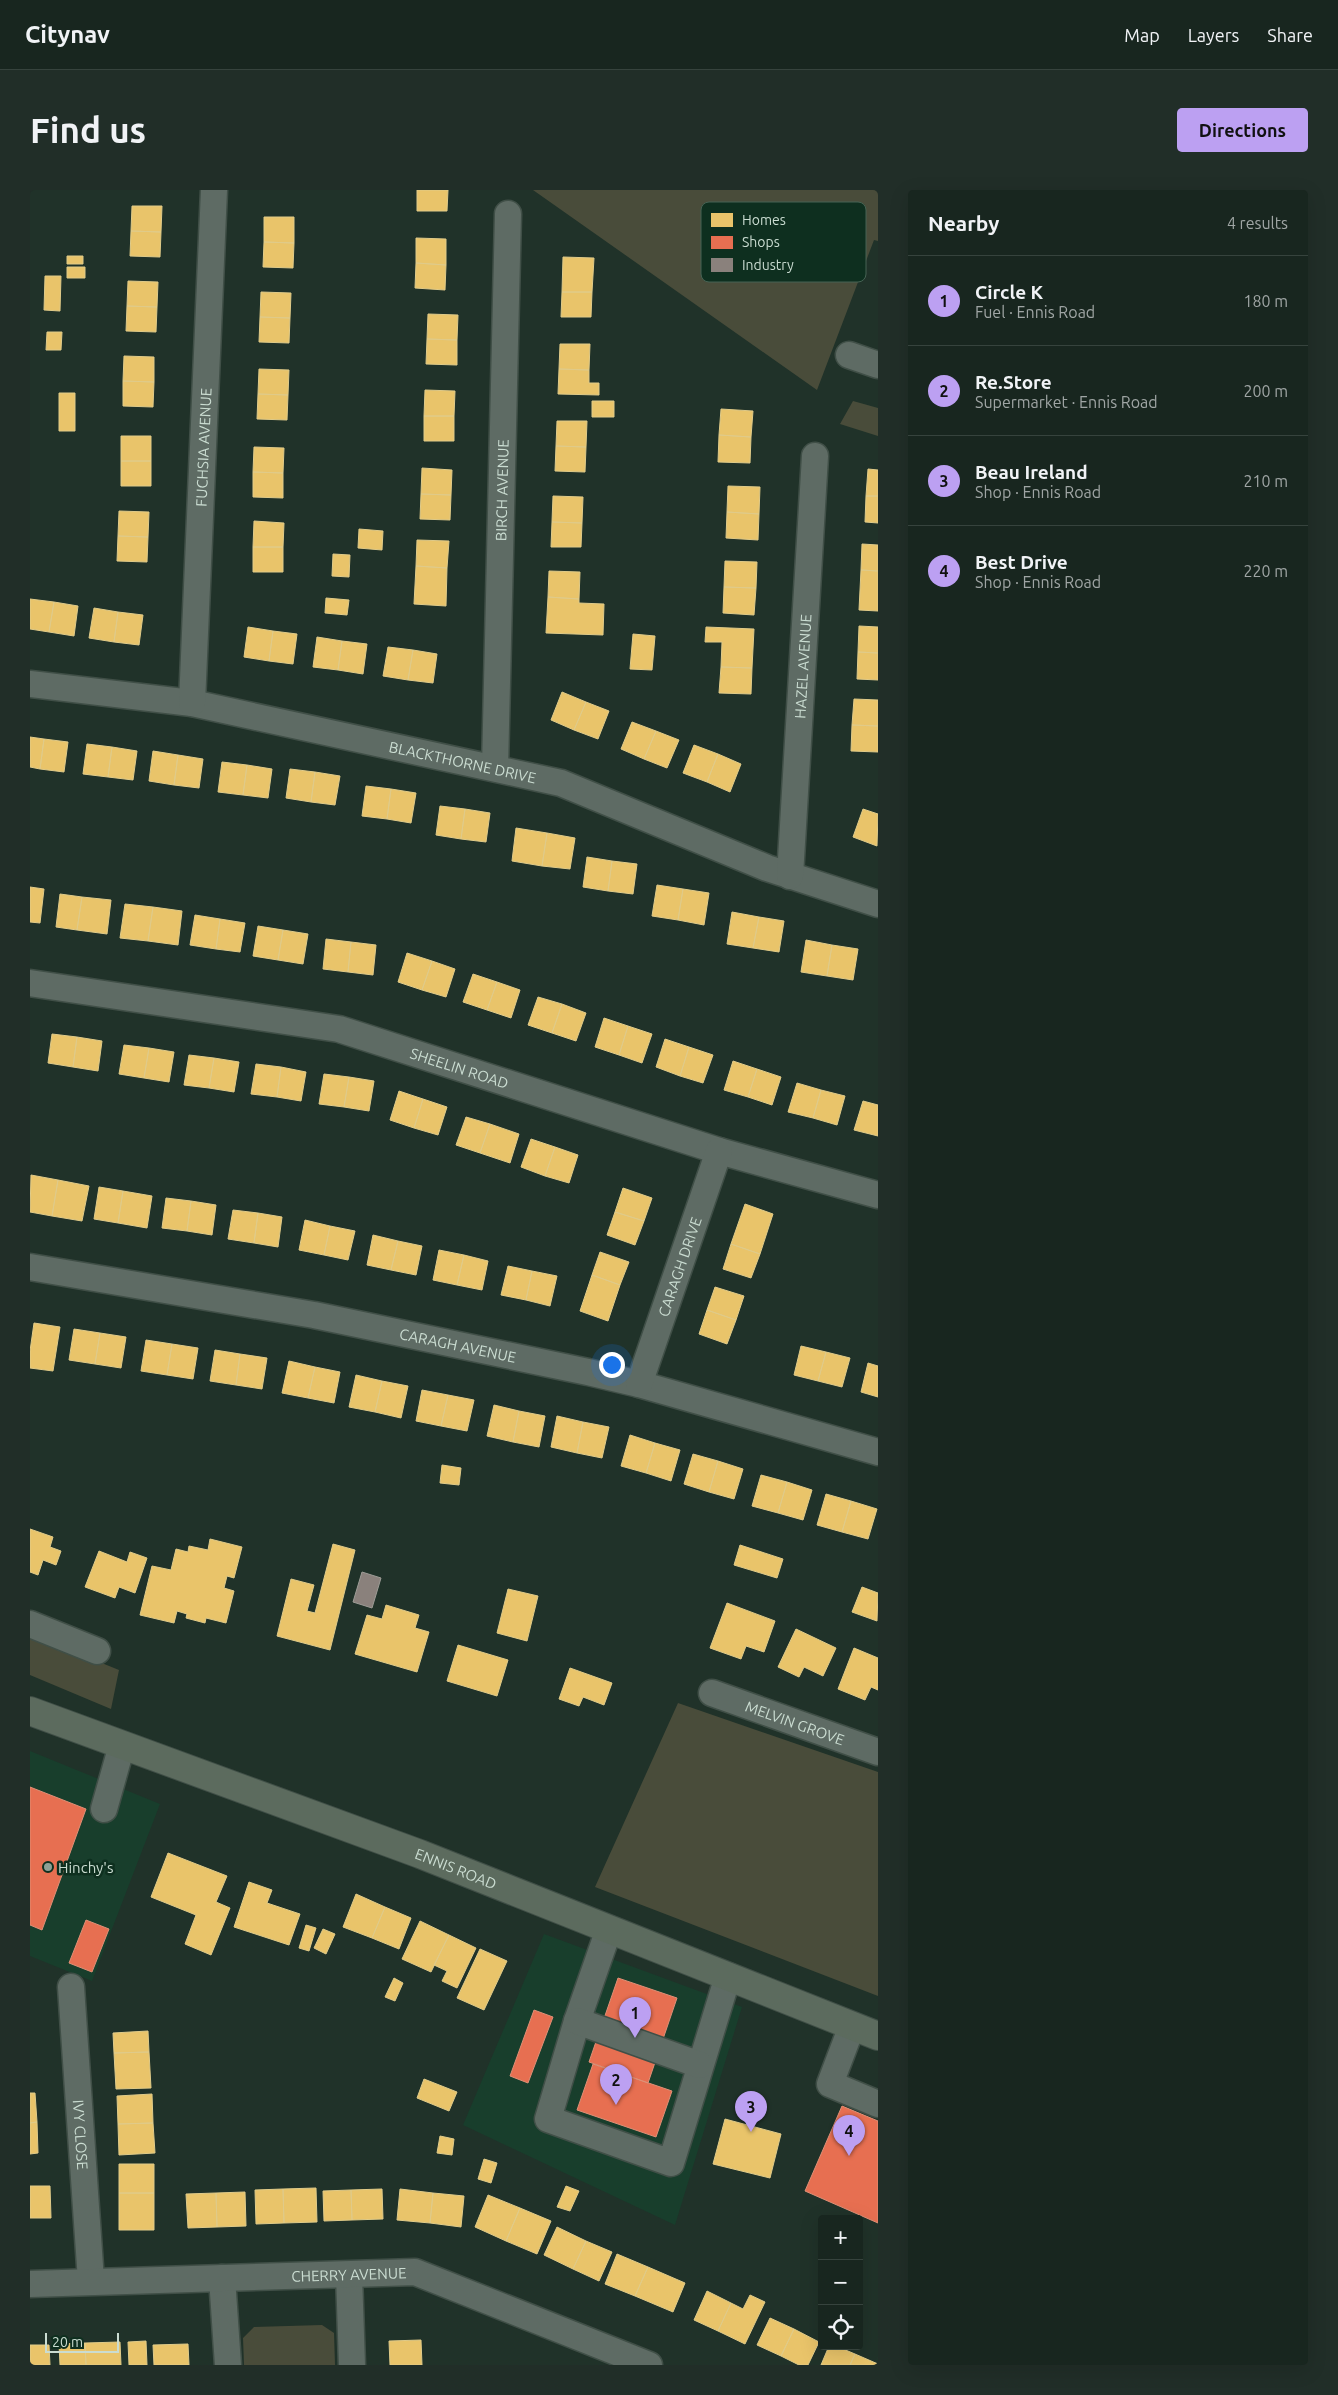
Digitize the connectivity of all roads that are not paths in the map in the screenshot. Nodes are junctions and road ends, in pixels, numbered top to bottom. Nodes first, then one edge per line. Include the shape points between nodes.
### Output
1 (214, 190) edge
2 (508, 214) dead end
3 (849, 355) dead end
4 (878, 365) edge
5 (815, 456) dead end
6 (30, 684) edge
7 (192, 703) junction
8 (495, 768) junction
9 (790, 876) junction
10 (878, 904) edge
11 (30, 983) edge
12 (719, 1151) junction
13 (878, 1195) edge
14 (30, 1267) edge
15 (639, 1384) junction
16 (878, 1452) edge
17 (30, 1624) edge
18 (97, 1651) dead end
19 (712, 1693) dead end
20 (30, 1711) edge
21 (122, 1745) junction
22 (878, 1752) edge
23 (104, 1809) dead end
24 (609, 1929) junction
25 (728, 1976) junction
26 (71, 1987) dead end
27 (577, 2021) junction
28 (852, 2026) junction
29 (878, 2036) edge
30 (700, 2065) junction
31 (878, 2104) edge
32 (349, 2275) junction
33 (222, 2278) junction
34 (91, 2281) junction
35 (30, 2284) edge
36 (228, 2365) edge
37 (352, 2365) edge
38 (648, 2365) edge

1 - 7 street, FUCHSIA AVENUE
2 - 8 street, BIRCH AVENUE
3 - 4 street
5 - 9 street, HAZEL AVENUE
6 - 7 street, BLACKTHORNE DRIVE
7 - 8 street, BLACKTHORNE DRIVE
8 - 9 street, BLACKTHORNE DRIVE via 561,782
9 - 10 street, BLACKTHORNE DRIVE
11 - 12 street, SHEELIN ROAD via 340,1029
12 - 13 street, SHEELIN ROAD
12 - 15 street, CARAGH DRIVE
14 - 15 street, CARAGH AVENUE via 314,1315
15 - 16 street, CARAGH AVENUE
17 - 18 street
19 - 22 street, MELVIN GROVE
20 - 21 main road, ENNIS ROAD
21 - 23 street
21 - 24 main road, ENNIS ROAD via 420,1854
24 - 25 main road, ENNIS ROAD
24 - 27 street
25 - 28 main road, ENNIS ROAD
25 - 30 street
26 - 34 street, IVY CLOSE
27 - 30 street
27 - 30 street via 548,2119 671,2163
28 - 29 main road, ENNIS ROAD
28 - 31 street via 830,2084
32 - 33 street, CHERRY AVENUE
32 - 37 street
32 - 38 street, CHERRY AVENUE via 415,2272
33 - 34 street, CHERRY AVENUE
33 - 36 street
34 - 35 street, CHERRY AVENUE

